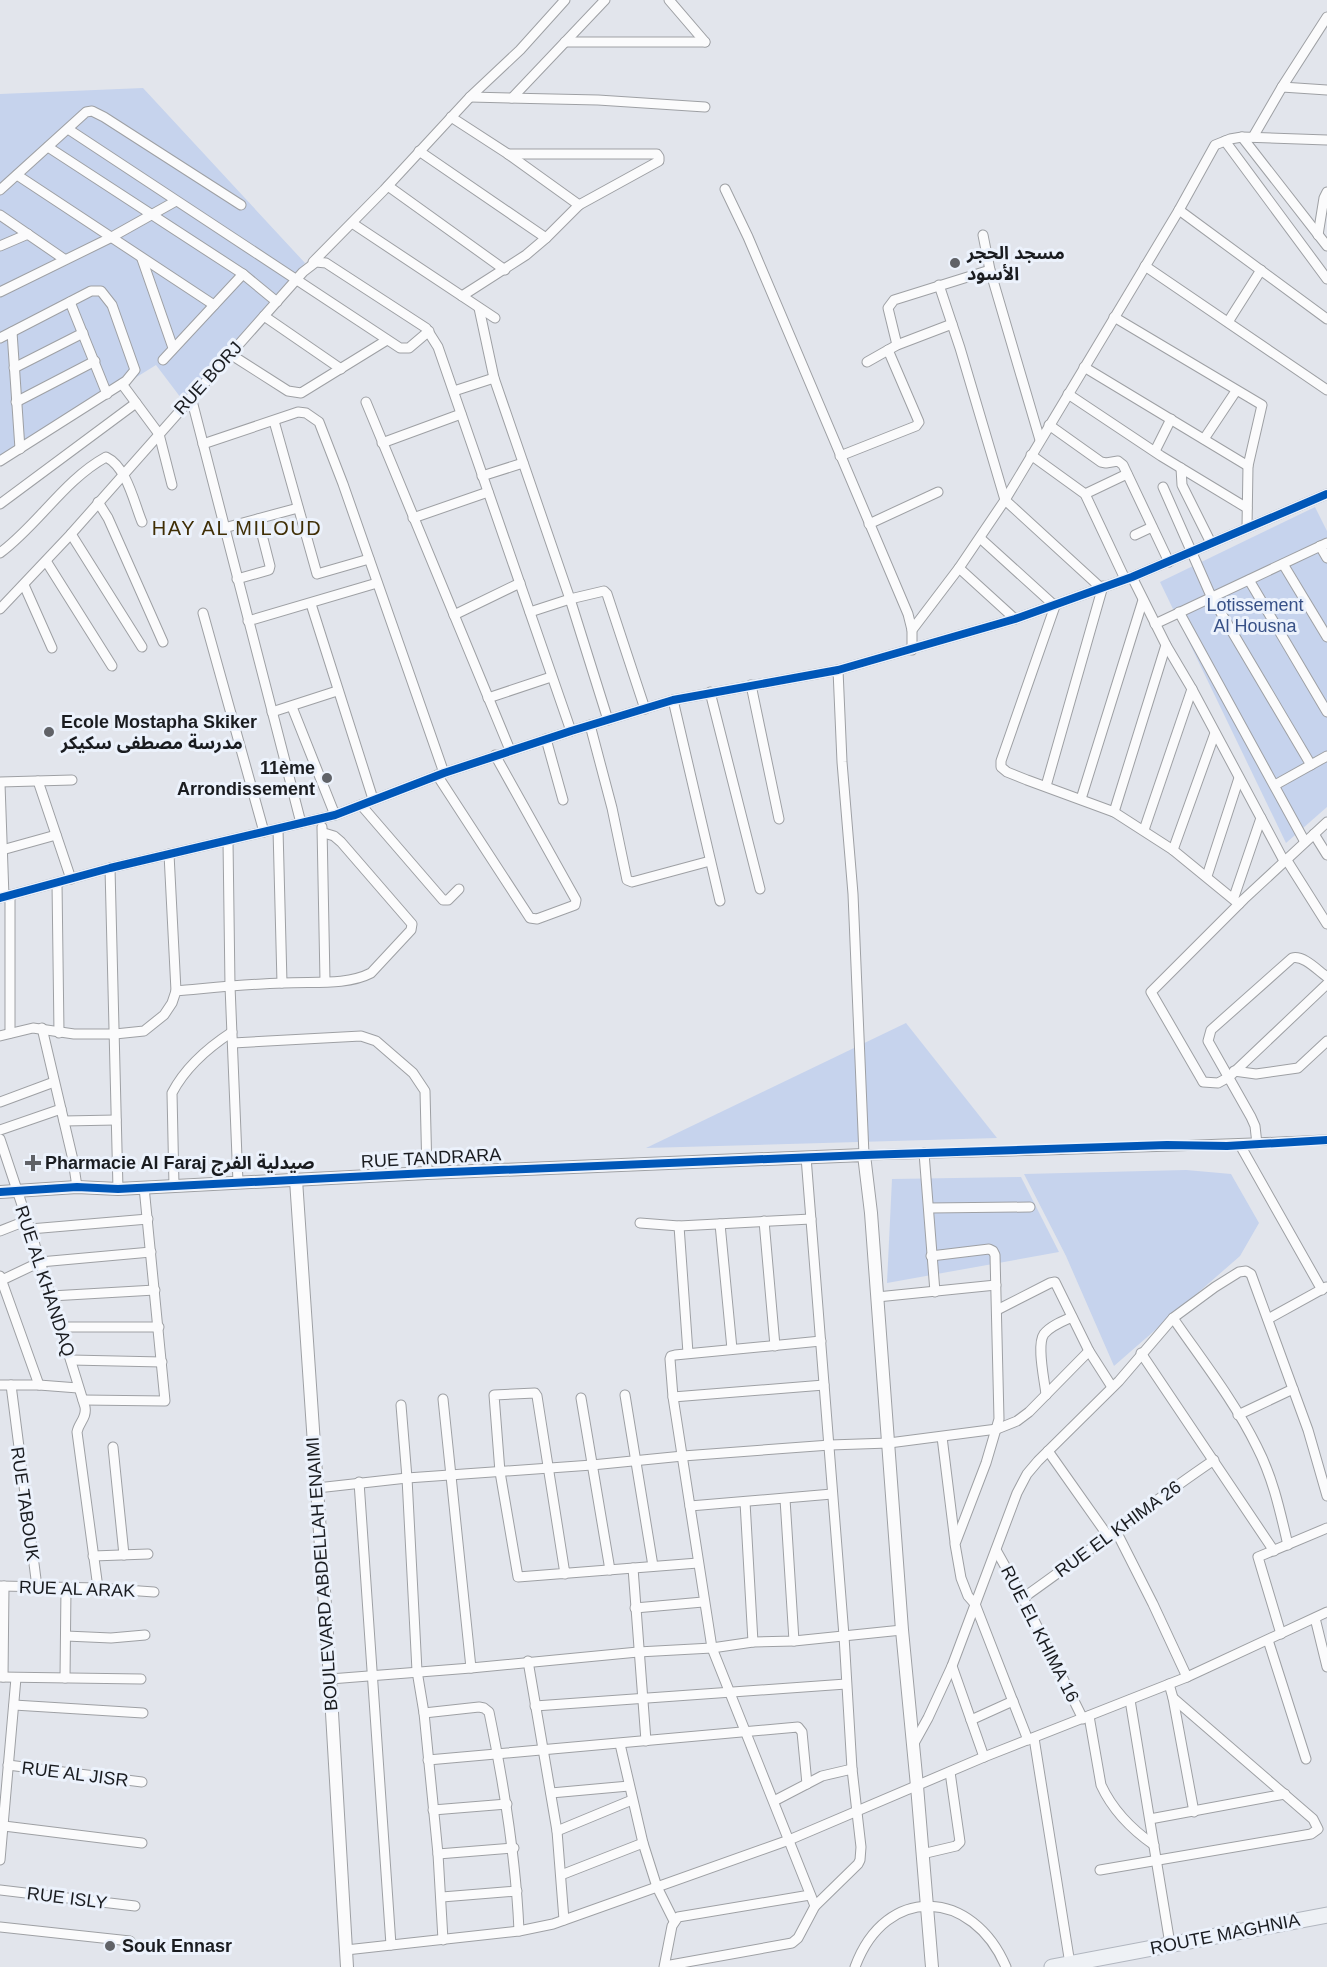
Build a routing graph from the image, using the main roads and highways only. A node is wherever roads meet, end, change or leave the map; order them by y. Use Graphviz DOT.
graph roads {
  1 [pos="1327,1915"];
  2 [pos="1052,1967"];
  1 -- 2 [label="main road, ROUTE MAGHNIA"];
}
